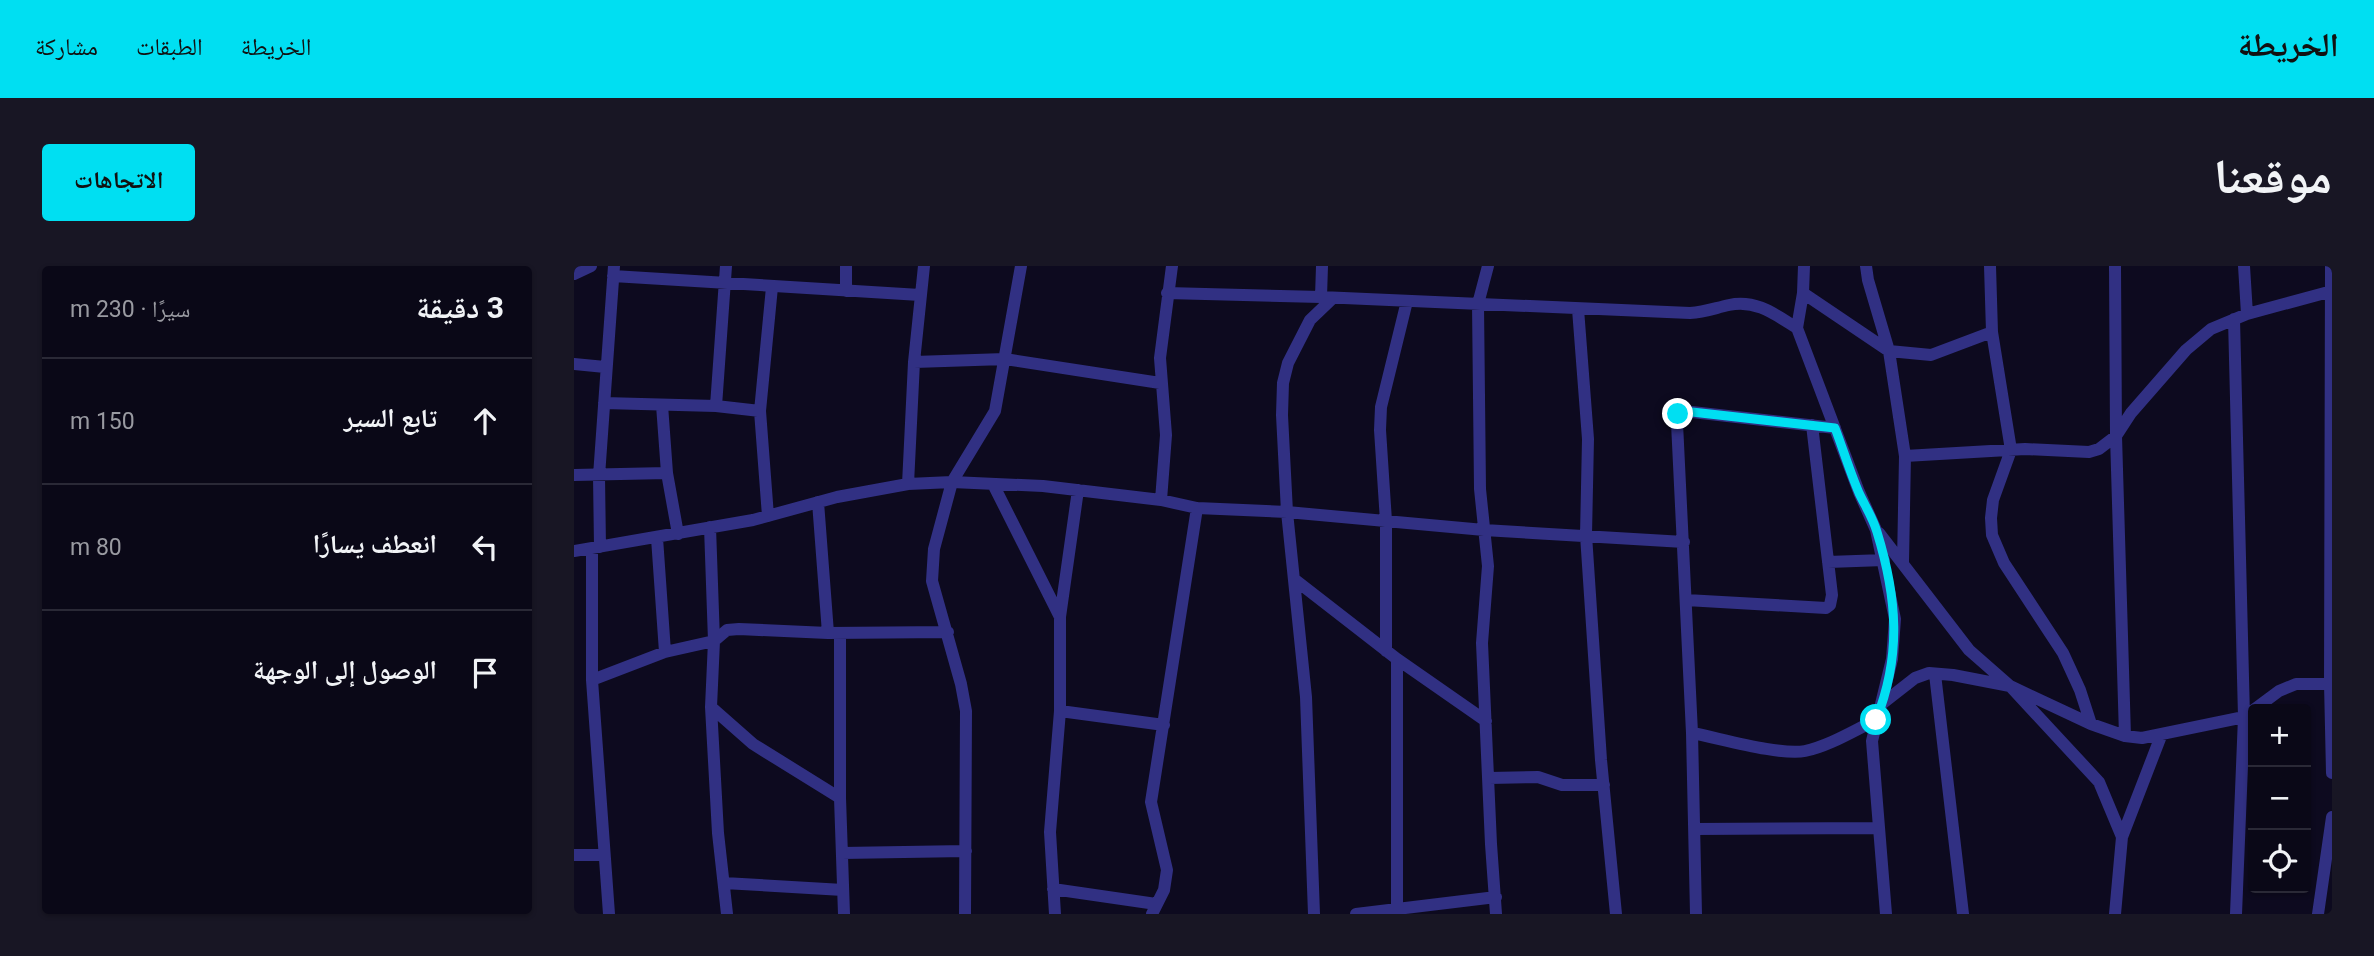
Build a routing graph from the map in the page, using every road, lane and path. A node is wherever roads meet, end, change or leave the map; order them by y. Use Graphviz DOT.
graph roads {
  1 [pos="591,266"];
  2 [pos="726,266"];
  3 [pos="846,266"];
  4 [pos="924,266"];
  5 [pos="1021,266"];
  6 [pos="1172,266"];
  7 [pos="1322,266"];
  8 [pos="1473,266"];
  9 [pos="1488,266"];
  10 [pos="1804,266"];
  11 [pos="1866,266"];
  12 [pos="1990,266"];
  13 [pos="2115,266"];
  14 [pos="2244,266"];
  15 [pos="2331,266"];
  16 [pos="614,271"];
  17 [pos="574,274"];
  18 [pos="1482,280"];
  19 [pos="724,285"];
  20 [pos="772,287"];
  21 [pos="846,291"];
  22 [pos="2332,291"];
  23 [pos="1167,293"];
  24 [pos="1803,293"];
  25 [pos="920,295"];
  26 [pos="1327,297"];
  27 [pos="1407,301"];
  28 [pos="1478,304"];
  29 [pos="1578,309"];
  30 [pos="2246,314"];
  31 [pos="2234,319"];
  32 [pos="1797,328"];
  33 [pos="1992,332"];
  34 [pos="1889,351"];
  35 [pos="1005,359"];
  36 [pos="914,362"];
  37 [pos="574,364"];
  38 [pos="605,367"];
  39 [pos="1160,383"];
  40 [pos="604,403"];
  41 [pos="662,405"];
  42 [pos="716,406"];
  43 [pos="760,411"];
  44 [pos="1812,425"];
  45 [pos="1835,428"];
  46 [pos="2116,436"];
  47 [pos="2331,437"];
  48 [pos="2011,450"];
  49 [pos="1905,456"];
  50 [pos="667,473"];
  51 [pos="574,475"];
  52 [pos="599,476"];
  53 [pos="952,482"];
  54 [pos="908,484"];
  55 [pos="993,484"];
  56 [pos="1079,490"];
  57 [pos="1161,500"];
  58 [pos="818,502"];
  59 [pos="1197,508"];
  60 [pos="1287,512"];
  61 [pos="768,516"];
  62 [pos="1387,521"];
  63 [pos="710,527"];
  64 [pos="1484,530"];
  65 [pos="1876,530"];
  66 [pos="678,534"];
  67 [pos="1586,535"];
  68 [pos="657,538"];
  69 [pos="1684,542"];
  70 [pos="596,548"];
  71 [pos="574,551"];
  72 [pos="1884,560"];
  73 [pos="1828,562"];
  74 [pos="1903,562"];
  75 [pos="1294,579"];
  76 [pos="1686,600"];
  77 [pos="1060,617"];
  78 [pos="948,632"];
  79 [pos="834,633"];
  80 [pos="714,641"];
  81 [pos="1386,651"];
  82 [pos="664,652"];
  83 [pos="1397,659"];
  84 [pos="1935,674"];
  85 [pos="592,680"];
  86 [pos="2331,683"];
  87 [pos="2010,686"];
  88 [pos="1883,703"];
  89 [pos="711,707"];
  90 [pos="1060,711"];
  91 [pos="2244,717"];
  92 [pos="1876,720"];
  93 [pos="1486,721"];
  94 [pos="2091,724"];
  95 [pos="1164,725"];
  96 [pos="1692,733"];
  97 [pos="2125,736"];
  98 [pos="2161,736"];
  99 [pos="2332,773"];
  100 [pos="1489,778"];
  101 [pos="1604,786"];
  102 [pos="840,798"];
  103 [pos="2332,817"];
  104 [pos="1879,828"];
  105 [pos="1695,829"];
  106 [pos="2122,838"];
  107 [pos="966,851"];
  108 [pos="842,853"];
  109 [pos="574,855"];
  110 [pos="604,855"];
  111 [pos="2328,870"];
  112 [pos="724,883"];
  113 [pos="843,890"];
  114 [pos="1053,890"];
  115 [pos="1496,897"];
  116 [pos="1154,909"];
  117 [pos="1397,912"];
  118 [pos="609,914"];
  119 [pos="727,914"];
  120 [pos="844,914"];
  121 [pos="965,914"];
  122 [pos="1055,914"];
  123 [pos="1314,914"];
  124 [pos="1356,914"];
  125 [pos="1496,914"];
  126 [pos="1616,914"];
  127 [pos="1696,914"];
  128 [pos="1886,914"];
  129 [pos="1963,914"];
  130 [pos="2115,914"];
  131 [pos="2236,914"];
  132 [pos="2318,914"];
  1 -- 17 [label="street"];
  2 -- 19 [label="street"];
  3 -- 21 [label="street"];
  4 -- 25 [label="street"];
  5 -- 35 [label="street"];
  6 -- 23 [label="street"];
  7 -- 26 [label="street"];
  8 -- 18 [label="street"];
  9 -- 18 [label="street"];
  10 -- 24 [label="street"];
  11 -- 34 [label="street"];
  12 -- 33 [label="street"];
  13 -- 46 [label="street"];
  14 -- 30 [label="street"];
  15 -- 22 [label="street"];
  16 -- 19 [label="street"];
  16 -- 38 [label="street"];
  18 -- 28 [label="street"];
  19 -- 20 [label="street"];
  19 -- 42 [label="street"];
  20 -- 21 [label="street"];
  20 -- 43 [label="street"];
  21 -- 25 [label="street"];
  22 -- 30 [label="street"];
  22 -- 47 [label="street"];
  23 -- 26 [label="street"];
  23 -- 39 [label="street"];
  24 -- 32 [label="street"];
  24 -- 34 [label="street"];
  25 -- 36 [label="street"];
  26 -- 27 [label="street"];
  26 -- 60 [label="street"];
  27 -- 28 [label="street"];
  27 -- 62 [label="street"];
  28 -- 29 [label="street"];
  28 -- 64 [label="street"];
  29 -- 32 [label="street"];
  29 -- 67 [label="street"];
  30 -- 31 [label="street"];
  31 -- 46 [label="street"];
  31 -- 91 [label="street"];
  32 -- 45 [label="street"];
  33 -- 34 [label="street"];
  33 -- 48 [label="street"];
  34 -- 49 [label="street"];
  35 -- 36 [label="street"];
  35 -- 39 [label="street"];
  35 -- 53 [label="street"];
  36 -- 54 [label="street"];
  37 -- 38 [label="street"];
  38 -- 40 [label="street"];
  39 -- 57 [label="street"];
  40 -- 41 [label="street"];
  40 -- 52 [label="street"];
  41 -- 42 [label="street"];
  41 -- 50 [label="street"];
  42 -- 43 [label="street"];
  43 -- 61 [label="street"];
  44 -- 45 [label="street"];
  44 -- 69 [label="street"];
  44 -- 73 [label="street"];
  45 -- 65 [label="street"];
  46 -- 48 [label="street"];
  46 -- 97 [label="street"];
  47 -- 86 [label="street"];
  48 -- 49 [label="street"];
  48 -- 94 [label="street"];
  49 -- 74 [label="street"];
  50 -- 52 [label="street"];
  50 -- 66 [label="street"];
  51 -- 52 [label="street"];
  52 -- 70 [label="street"];
  53 -- 54 [label="street"];
  53 -- 55 [label="street"];
  53 -- 78 [label="street"];
  54 -- 58 [label="street"];
  55 -- 56 [label="street"];
  55 -- 77 [label="street"];
  56 -- 57 [label="street"];
  56 -- 77 [label="street"];
  57 -- 59 [label="street"];
  58 -- 61 [label="street"];
  58 -- 79 [label="street"];
  59 -- 60 [label="street"];
  59 -- 95 [label="street"];
  60 -- 62 [label="street"];
  60 -- 75 [label="street"];
  61 -- 63 [label="street"];
  62 -- 64 [label="street"];
  62 -- 81 [label="street"];
  63 -- 66 [label="street"];
  63 -- 80 [label="street"];
  64 -- 67 [label="street"];
  64 -- 93 [label="street"];
  65 -- 72 [label="street"];
  65 -- 74 [label="street"];
  66 -- 68 [label="street"];
  67 -- 69 [label="street"];
  67 -- 101 [label="street"];
  68 -- 70 [label="street"];
  68 -- 82 [label="street"];
  69 -- 76 [label="street"];
  70 -- 71 [label="street"];
  70 -- 85 [label="street"];
  72 -- 73 [label="street"];
  72 -- 88 [label="street"];
  73 -- 76 [label="street"];
  74 -- 87 [label="street"];
  75 -- 81 [label="street"];
  75 -- 123 [label="street"];
  76 -- 96 [label="street"];
  77 -- 90 [label="street"];
  78 -- 79 [label="street"];
  78 -- 107 [label="street"];
  79 -- 80 [label="street"];
  79 -- 102 [label="street"];
  80 -- 82 [label="street"];
  80 -- 89 [label="street"];
  81 -- 83 [label="street"];
  82 -- 85 [label="street"];
  83 -- 93 [label="street"];
  83 -- 117 [label="street"];
  84 -- 87 [label="street"];
  84 -- 88 [label="street"];
  84 -- 129 [label="street"];
  85 -- 110 [label="street"];
  86 -- 91 [label="street"];
  86 -- 99 [label="street"];
  87 -- 94 [label="street"];
  87 -- 106 [label="street"];
  88 -- 92 [label="street"];
  89 -- 102 [label="street"];
  89 -- 112 [label="street"];
  90 -- 95 [label="street"];
  90 -- 114 [label="street"];
  91 -- 98 [label="street"];
  91 -- 131 [label="street"];
  92 -- 96 [label="street"];
  92 -- 104 [label="street"];
  93 -- 100 [label="street"];
  94 -- 97 [label="street"];
  95 -- 116 [label="street"];
  96 -- 105 [label="street"];
  97 -- 98 [label="street"];
  98 -- 106 [label="street"];
  100 -- 101 [label="street"];
  100 -- 115 [label="street"];
  101 -- 126 [label="street"];
  102 -- 108 [label="street"];
  103 -- 111 [label="street"];
  104 -- 105 [label="street"];
  104 -- 128 [label="street"];
  105 -- 127 [label="street"];
  106 -- 130 [label="street"];
  107 -- 108 [label="street"];
  107 -- 121 [label="street"];
  108 -- 113 [label="street"];
  109 -- 110 [label="street"];
  110 -- 118 [label="street"];
  111 -- 132 [label="street"];
  112 -- 113 [label="street"];
  112 -- 119 [label="street"];
  113 -- 120 [label="street"];
  114 -- 116 [label="street"];
  114 -- 122 [label="street"];
  115 -- 117 [label="street"];
  115 -- 125 [label="street"];
  117 -- 124 [label="street"];
}
